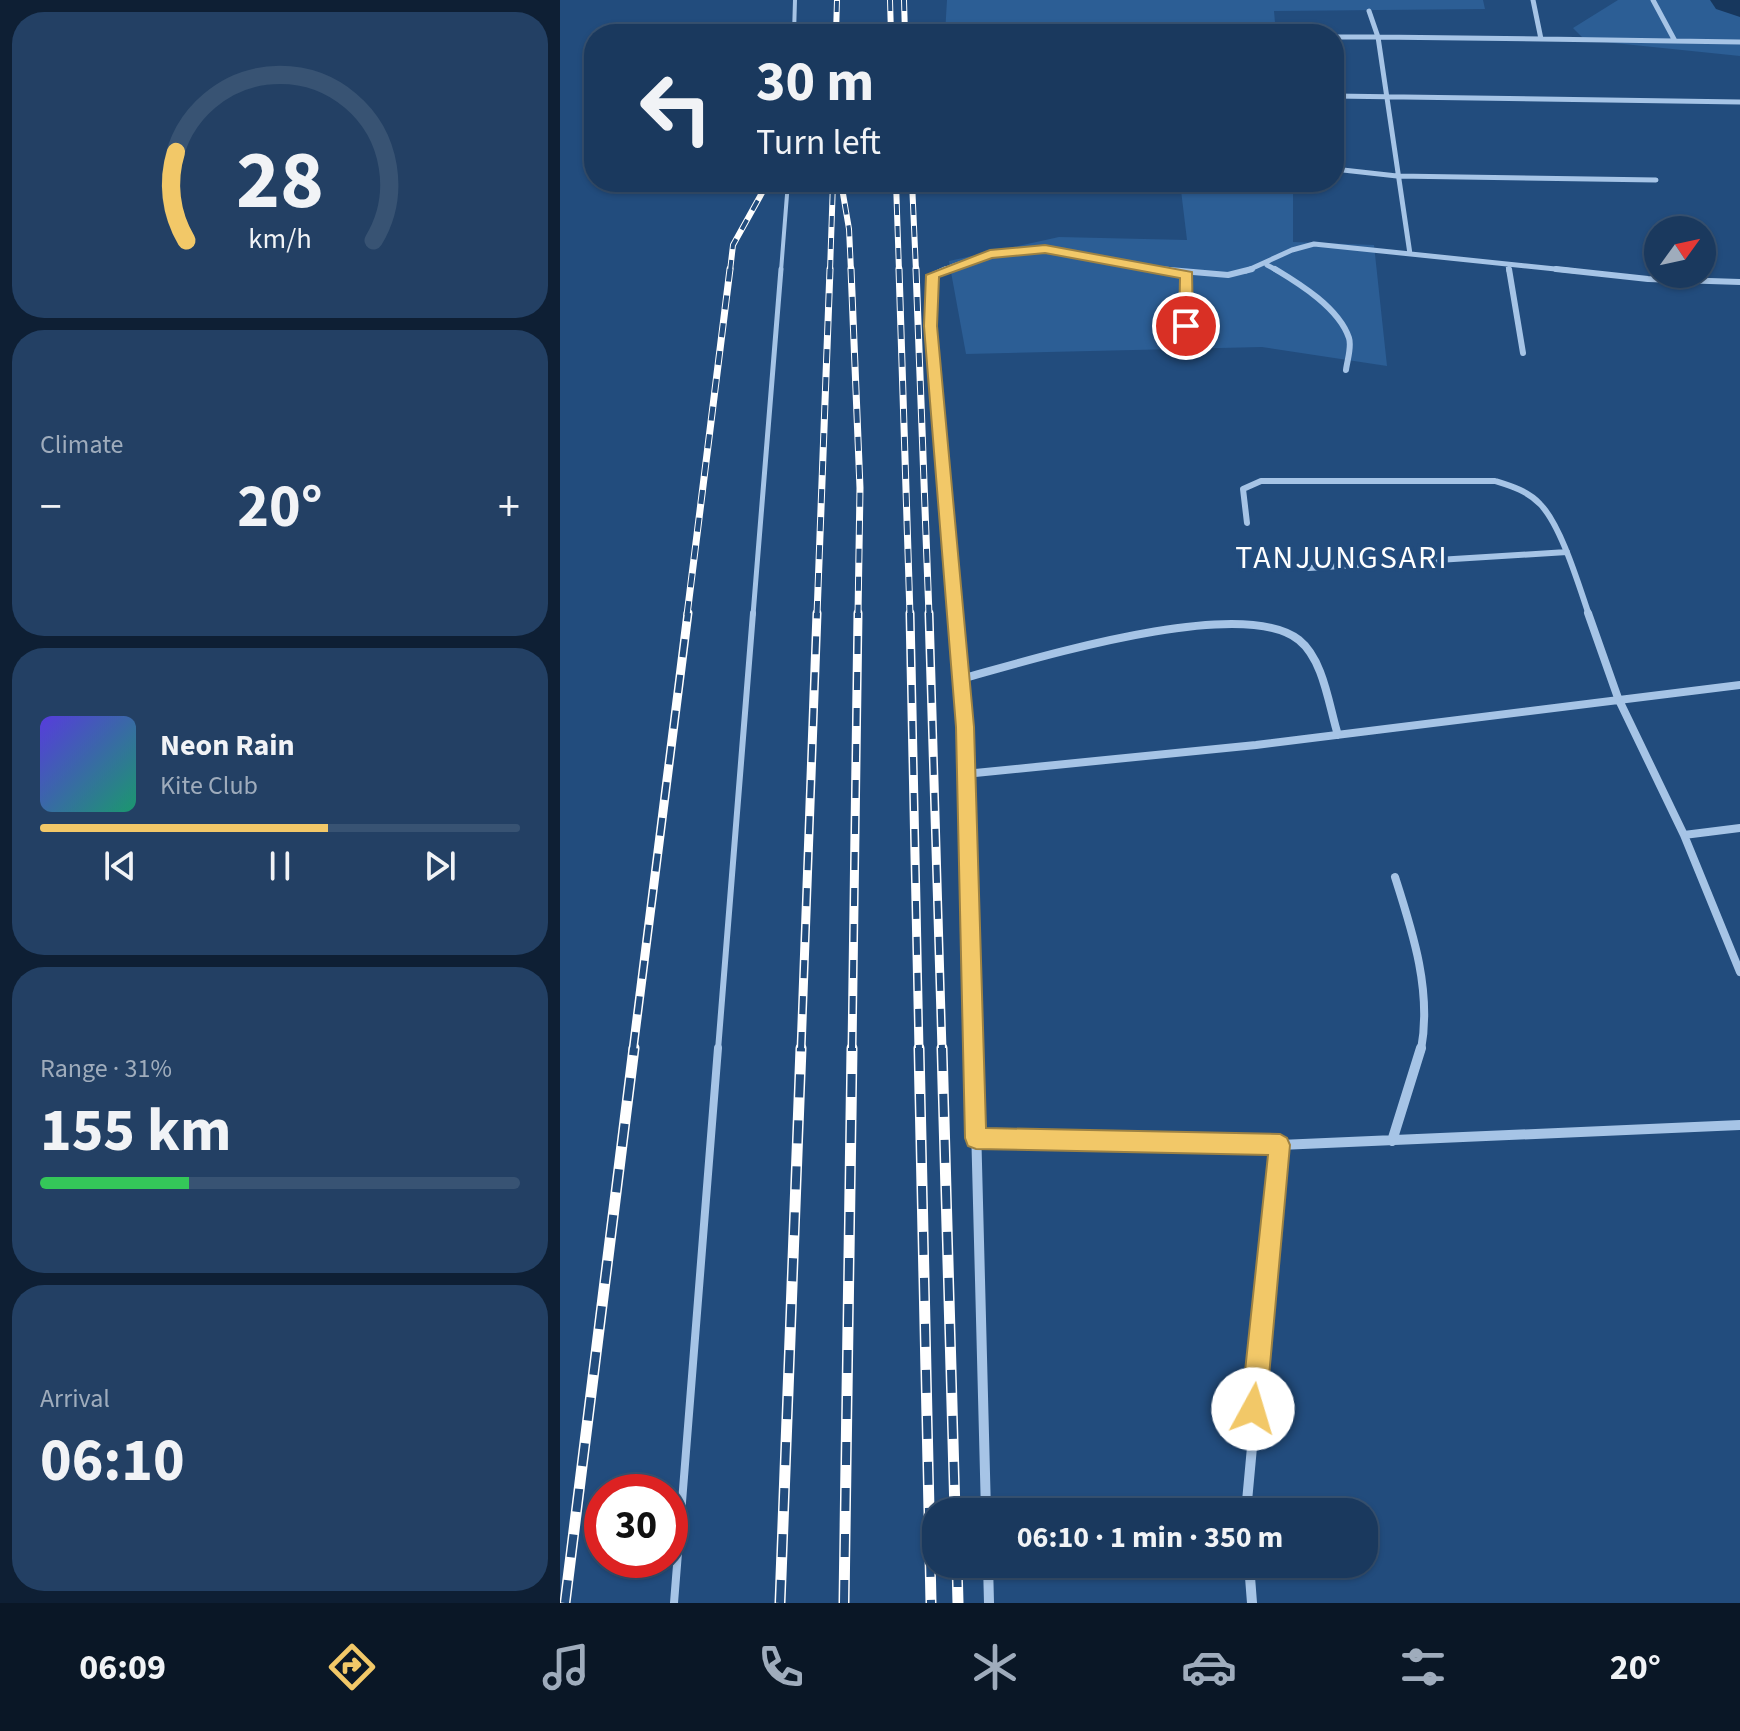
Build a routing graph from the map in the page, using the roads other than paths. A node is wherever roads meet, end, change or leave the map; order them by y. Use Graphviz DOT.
graph roads {
  1 [pos="795,0"];
  2 [pos="1533,0"];
  3 [pos="1653,0"];
  4 [pos="1369,11"];
  5 [pos="794,24"];
  6 [pos="1344,37"];
  7 [pos="1378,37"];
  8 [pos="1541,39"];
  9 [pos="1675,41"];
  10 [pos="1740,42"];
  11 [pos="1344,96"];
  12 [pos="1384,97"];
  13 [pos="1740,102"];
  14 [pos="1344,170"];
  15 [pos="1397,176"];
  16 [pos="1656,180"];
  17 [pos="787,192"];
  18 [pos="1410,254"];
  19 [pos="1267,265"];
  20 [pos="1508,265"];
  21 [pos="1187,275"];
  22 [pos="1740,282"];
  23 [pos="1172,345"];
  24 [pos="1523,353"];
  25 [pos="1346,370"];
  26 [pos="1247,523"];
  27 [pos="1567,552"];
  28 [pos="1309,568"];
  29 [pos="961,679"];
  30 [pos="1740,685"];
  31 [pos="1618,698"];
  32 [pos="1338,735"];
  33 [pos="965,774"];
  34 [pos="1740,828"];
  35 [pos="1684,835"];
  36 [pos="1395,877"];
  37 [pos="1740,972"];
  38 [pos="1740,1125"];
  39 [pos="976,1138"];
  40 [pos="1392,1141"];
  41 [pos="1280,1145"];
  42 [pos="986,1498"];
  43 [pos="1247,1498"];
  44 [pos="988,1578"];
  45 [pos="1250,1578"];
  46 [pos="674,1603"];
  47 [pos="989,1603"];
  48 [pos="1252,1603"];
  1 -- 5 [label="lane"];
  2 -- 8 [label="street"];
  3 -- 9 [label="street"];
  4 -- 7 [label="street"];
  6 -- 7 [label="street"];
  7 -- 8 [label="street"];
  7 -- 12 [label="street"];
  8 -- 9 [label="street"];
  9 -- 10 [label="street"];
  11 -- 12 [label="street"];
  12 -- 13 [label="street"];
  12 -- 15 [label="street"];
  14 -- 15 [label="street"];
  15 -- 16 [label="street"];
  15 -- 18 [label="street"];
  17 -- 46 [label="lane"];
  18 -- 19 [label="street"];
  18 -- 20 [label="street"];
  19 -- 21 [label="street"];
  19 -- 25 [label="street"];
  20 -- 22 [label="street"];
  20 -- 24 [label="street"];
  21 -- 23 [label="lane"];
  21 -- 29 [label="street"];
  26 -- 27 [label="street"];
  27 -- 28 [label="street"];
  27 -- 31 [label="street"];
  29 -- 32 [label="street"];
  29 -- 33 [label="street"];
  30 -- 31 [label="street"];
  31 -- 32 [label="street"];
  31 -- 35 [label="street"];
  32 -- 33 [label="street"];
  33 -- 39 [label="street"];
  34 -- 35 [label="street"];
  35 -- 37 [label="street"];
  36 -- 40 [label="street"];
  38 -- 40 [label="street"];
  39 -- 41 [label="street"];
  39 -- 42 [label="street"];
  40 -- 41 [label="street"];
  41 -- 43 [label="street"];
  44 -- 47 [label="street"];
  45 -- 48 [label="street"];
}
